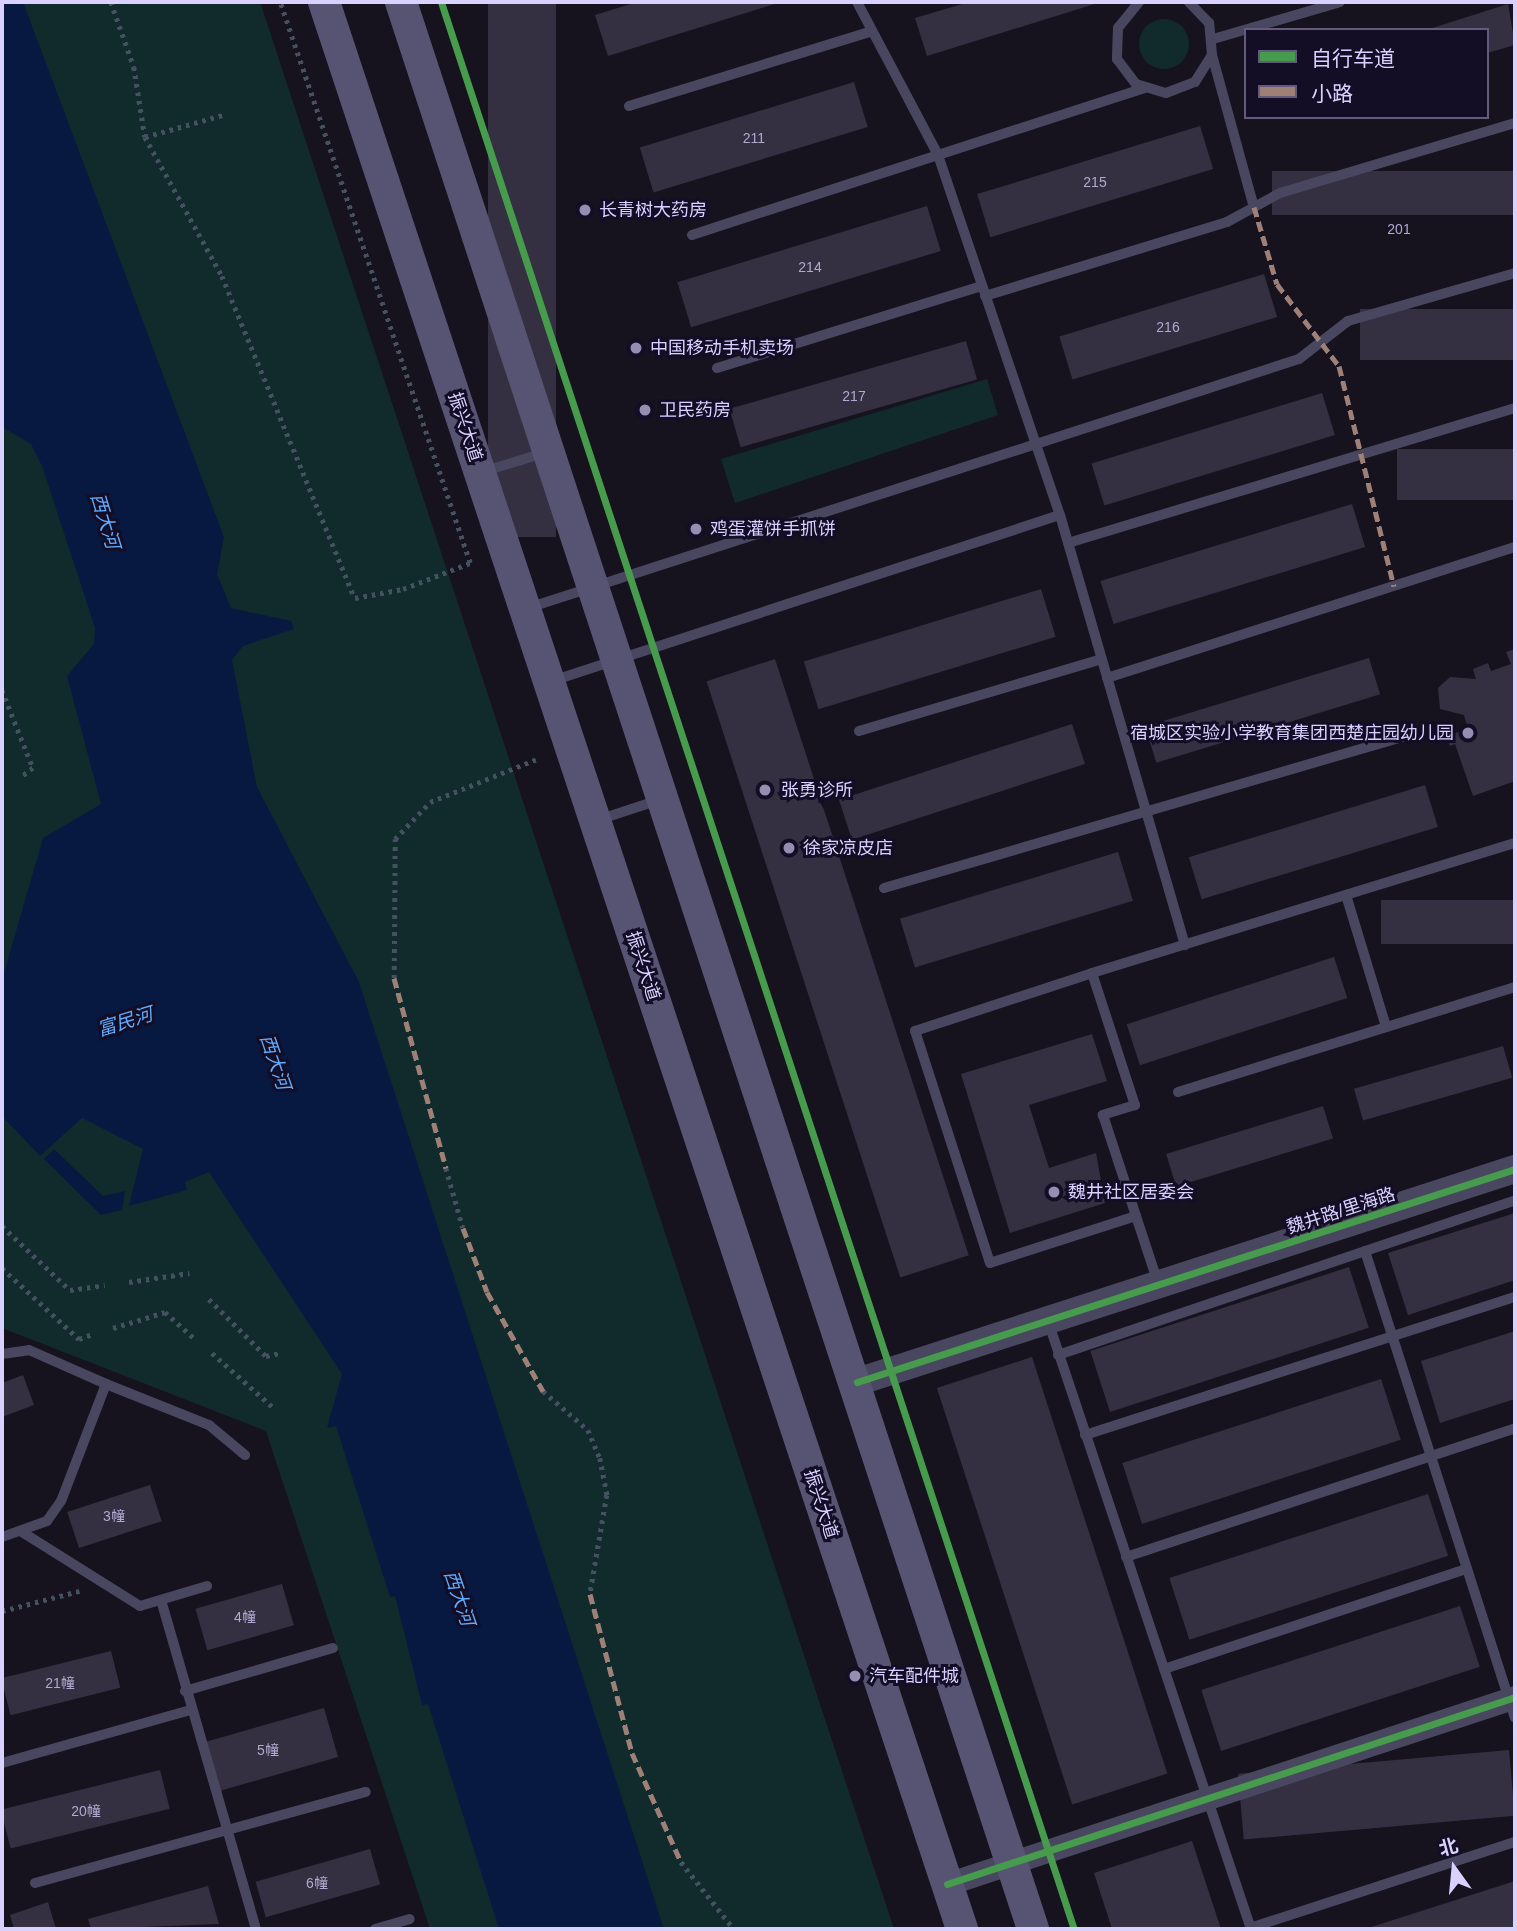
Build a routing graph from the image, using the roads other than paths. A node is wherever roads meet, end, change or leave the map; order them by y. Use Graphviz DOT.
graph roads {
  1 [pos="324,2"];
  2 [pos="401,2"];
  3 [pos="857,2"];
  4 [pos="1139,2"];
  5 [pos="1189,2"];
  6 [pos="1340,2"];
  7 [pos="1248,28"];
  8 [pos="1244,29"];
  9 [pos="870,33"];
  10 [pos="1213,38"];
  11 [pos="1212,55"];
  12 [pos="1145,88"];
  13 [pos="629,106"];
  14 [pos="1515,124"];
  15 [pos="939,160"];
  16 [pos="1254,207"];
  17 [pos="692,235"];
  18 [pos="1515,273"];
  19 [pos="984,291"];
  20 [pos="717,368"];
  21 [pos="1515,408"];
  22 [pos="1035,441"];
  23 [pos="550,451"];
  24 [pos="480,472"];
  25 [pos="1060,515"];
  26 [pos="1068,543"];
  27 [pos="1515,547"];
  28 [pos="596,586"];
  29 [pos="525,609"];
  30 [pos="1102,659"];
  31 [pos="619,660"];
  32 [pos="1107,678"];
  33 [pos="549,682"];
  34 [pos="859,731"];
  35 [pos="1402,737"];
  36 [pos="665,798"];
  37 [pos="1146,812"];
  38 [pos="595,820"];
  39 [pos="1515,843"];
  40 [pos="884,888"];
  41 [pos="1346,895"];
  42 [pos="1185,945"];
  43 [pos="1092,973"];
  44 [pos="1515,986"];
  45 [pos="1386,1027"];
  46 [pos="1178,1092"];
  47 [pos="1515,1169"];
  48 [pos="1515,1200"];
  49 [pos="1136,1216"];
  50 [pos="1365,1251"];
  51 [pos="1159,1288"];
  52 [pos="1515,1297"];
  53 [pos="1049,1324"];
  54 [pos="1393,1337"];
  55 [pos="2,1354"];
  56 [pos="1058,1354"];
  57 [pos="857,1382"];
  58 [pos="106,1384"];
  59 [pos="1515,1428"];
  60 [pos="1085,1435"];
  61 [pos="245,1455"];
  62 [pos="1431,1456"];
  63 [pos="22,1532"];
  64 [pos="2,1537"];
  65 [pos="1126,1557"];
  66 [pos="1467,1569"];
  67 [pos="207,1587"];
  68 [pos="161,1600"];
  69 [pos="333,1648"];
  70 [pos="1164,1669"];
  71 [pos="185,1691"];
  72 [pos="1513,1704"];
  73 [pos="190,1710"];
  74 [pos="2,1763"];
  75 [pos="366,1792"];
  76 [pos="1207,1798"];
  77 [pos="228,1830"];
  78 [pos="1515,1842"];
  79 [pos="1012,1863"];
  80 [pos="35,1883"];
  81 [pos="947,1884"];
  82 [pos="410,1919"];
  83 [pos="256,1929"];
  84 [pos="375,1929"];
  85 [pos="962,1929"];
  86 [pos="1034,1929"];
  87 [pos="1251,1929"];
  1 -- 24 [label="main road, 振兴大道"];
  2 -- 23 [label="main road"];
  3 -- 9 [label="lane"];
  4 -- 12 [label="lane"];
  5 -- 10 [label="lane"];
  6 -- 7 [label="lane"];
  8 -- 10 [label="lane"];
  9 -- 13 [label="lane"];
  9 -- 15 [label="lane"];
  10 -- 11 [label="lane"];
  11 -- 12 [label="lane"];
  11 -- 16 [label="lane"];
  12 -- 15 [label="lane"];
  14 -- 16 [label="lane"];
  15 -- 17 [label="lane"];
  15 -- 19 [label="lane"];
  16 -- 19 [label="lane"];
  18 -- 22 [label="lane"];
  19 -- 20 [label="lane"];
  19 -- 22 [label="lane"];
  21 -- 26 [label="lane"];
  22 -- 25 [label="lane"];
  22 -- 28 [label="lane"];
  23 -- 24 [label="lane"];
  23 -- 28 [label="main road"];
  24 -- 29 [label="main road, 振兴大道"];
  25 -- 26 [label="lane"];
  25 -- 31 [label="lane"];
  26 -- 30 [label="lane"];
  27 -- 32 [label="lane"];
  28 -- 29 [label="lane"];
  28 -- 31 [label="main road"];
  29 -- 33 [label="main road, 振兴大道"];
  30 -- 32 [label="lane"];
  30 -- 34 [label="lane"];
  31 -- 33 [label="lane"];
  31 -- 36 [label="main road"];
  32 -- 37 [label="lane"];
  33 -- 38 [label="main road, 振兴大道"];
  35 -- 37 [label="lane"];
  36 -- 38 [label="lane"];
  36 -- 57 [label="main road"];
  37 -- 40 [label="lane"];
  37 -- 42 [label="lane"];
  38 -- 81 [label="main road, 振兴大道"];
  39 -- 41 [label="lane"];
  41 -- 42 [label="lane"];
  41 -- 45 [label="lane"];
  42 -- 43 [label="lane"];
  43 -- 49 [label="lane"];
  43 -- 49 [label="lane"];
  44 -- 45 [label="lane"];
  45 -- 46 [label="lane"];
  47 -- 51 [label="street, 魏井路/里海路"];
  48 -- 50 [label="lane"];
  49 -- 51 [label="lane"];
  50 -- 54 [label="lane"];
  50 -- 56 [label="lane"];
  51 -- 53 [label="street, 魏井路/里海路"];
  52 -- 54 [label="lane"];
  53 -- 56 [label="lane"];
  53 -- 57 [label="street, 魏井路/里海路"];
  54 -- 60 [label="lane"];
  54 -- 62 [label="lane"];
  55 -- 58 [label="lane"];
  56 -- 60 [label="lane"];
  57 -- 79 [label="main road"];
  58 -- 61 [label="lane"];
  58 -- 63 [label="lane"];
  59 -- 62 [label="lane"];
  60 -- 65 [label="lane"];
  62 -- 65 [label="lane"];
  62 -- 66 [label="lane"];
  63 -- 64 [label="lane"];
  63 -- 68 [label="lane"];
  65 -- 70 [label="lane"];
  66 -- 70 [label="lane"];
  66 -- 72 [label="lane"];
  67 -- 68 [label="lane"];
  68 -- 71 [label="lane"];
  69 -- 71 [label="lane"];
  70 -- 76 [label="lane"];
  71 -- 73 [label="lane"];
  72 -- 76 [label="street"];
  73 -- 74 [label="lane"];
  73 -- 77 [label="lane"];
  75 -- 77 [label="lane"];
  76 -- 79 [label="street"];
  76 -- 87 [label="lane"];
  77 -- 80 [label="lane"];
  77 -- 83 [label="lane"];
  78 -- 87 [label="lane"];
  79 -- 81 [label="street"];
  79 -- 86 [label="main road"];
  81 -- 85 [label="main road, 振兴大道"];
  82 -- 84 [label="lane"];
}
